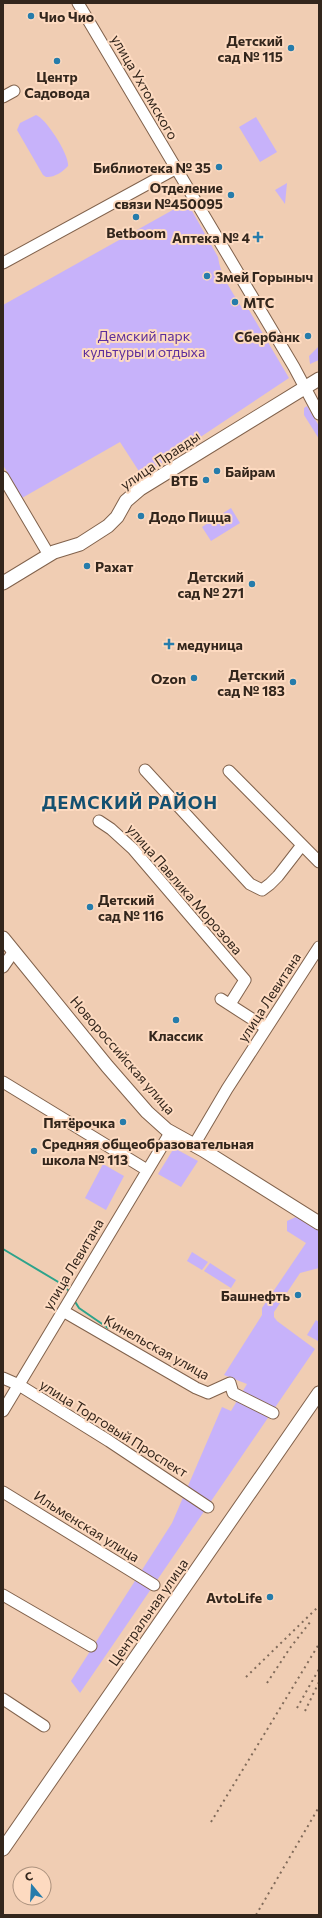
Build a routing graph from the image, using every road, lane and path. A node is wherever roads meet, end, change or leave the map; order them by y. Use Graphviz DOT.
graph roads {
  1 [pos="78,3"];
  2 [pos="14,91"];
  3 [pos="3,97"];
  4 [pos="175,169"];
  5 [pos="3,263"];
  6 [pos="319,379"];
  7 [pos="304,388"];
  8 [pos="319,414"];
  9 [pos="3,477"];
  10 [pos="49,555"];
  11 [pos="3,583"];
  12 [pos="145,770"];
  13 [pos="230,771"];
  14 [pos="99,821"];
  15 [pos="302,845"];
  16 [pos="319,862"];
  17 [pos="3,938"];
  18 [pos="319,947"];
  19 [pos="14,951"];
  20 [pos="3,967"];
  21 [pos="266,1028"];
  22 [pos="3,1082"];
  23 [pos="170,1133"];
  24 [pos="194,1145"];
  25 [pos="147,1170"];
  26 [pos="319,1223"];
  27 [pos="64,1311"];
  28 [pos="3,1378"];
  29 [pos="19,1385"];
  30 [pos="319,1393"];
  31 [pos="3,1411"];
  32 [pos="274,1413"];
  33 [pos="3,1492"];
  34 [pos="208,1507"];
  35 [pos="154,1585"];
  36 [pos="3,1595"];
  37 [pos="91,1646"];
  38 [pos="3,1699"];
  39 [pos="44,1726"];
  40 [pos="3,1849"];
  1 -- 4 [label="street, улица Ухтомского"];
  2 -- 3 [label="street"];
  4 -- 5 [label="street"];
  4 -- 7 [label="street, улица Ухтомского"];
  6 -- 7 [label="main road, улица Правды"];
  7 -- 8 [label="street, улица Ухтомского"];
  7 -- 10 [label="main road, улица Правды"];
  9 -- 10 [label="street"];
  10 -- 11 [label="main road, улица Правды"];
  12 -- 15 [label="street"];
  13 -- 15 [label="street"];
  14 -- 21 [label="street, улица Павлика Морозова"];
  15 -- 16 [label="street"];
  17 -- 19 [label="main road, Новороссийская улица"];
  18 -- 21 [label="street, улица Левитана"];
  19 -- 20 [label="street"];
  19 -- 23 [label="main road, Новороссийская улица"];
  21 -- 24 [label="street, улица Левитана"];
  22 -- 25 [label="street"];
  23 -- 24 [label="main road, Новороссийская улица"];
  23 -- 25 [label="street, улица Левитана"];
  24 -- 26 [label="main road, Новороссийская улица"];
  25 -- 27 [label="street, улица Левитана"];
  27 -- 29 [label="street, улица Левитана"];
  27 -- 32 [label="street, Кинельская улица"];
  28 -- 29 [label="street, улица Торговый Проспект"];
  29 -- 31 [label="street, улица Левитана"];
  29 -- 34 [label="street, улица Торговый Проспект"];
  30 -- 40 [label="main road, Центральная улица"];
  33 -- 35 [label="street, Ильменская улица"];
  36 -- 37 [label="street"];
  38 -- 39 [label="street"];
}
